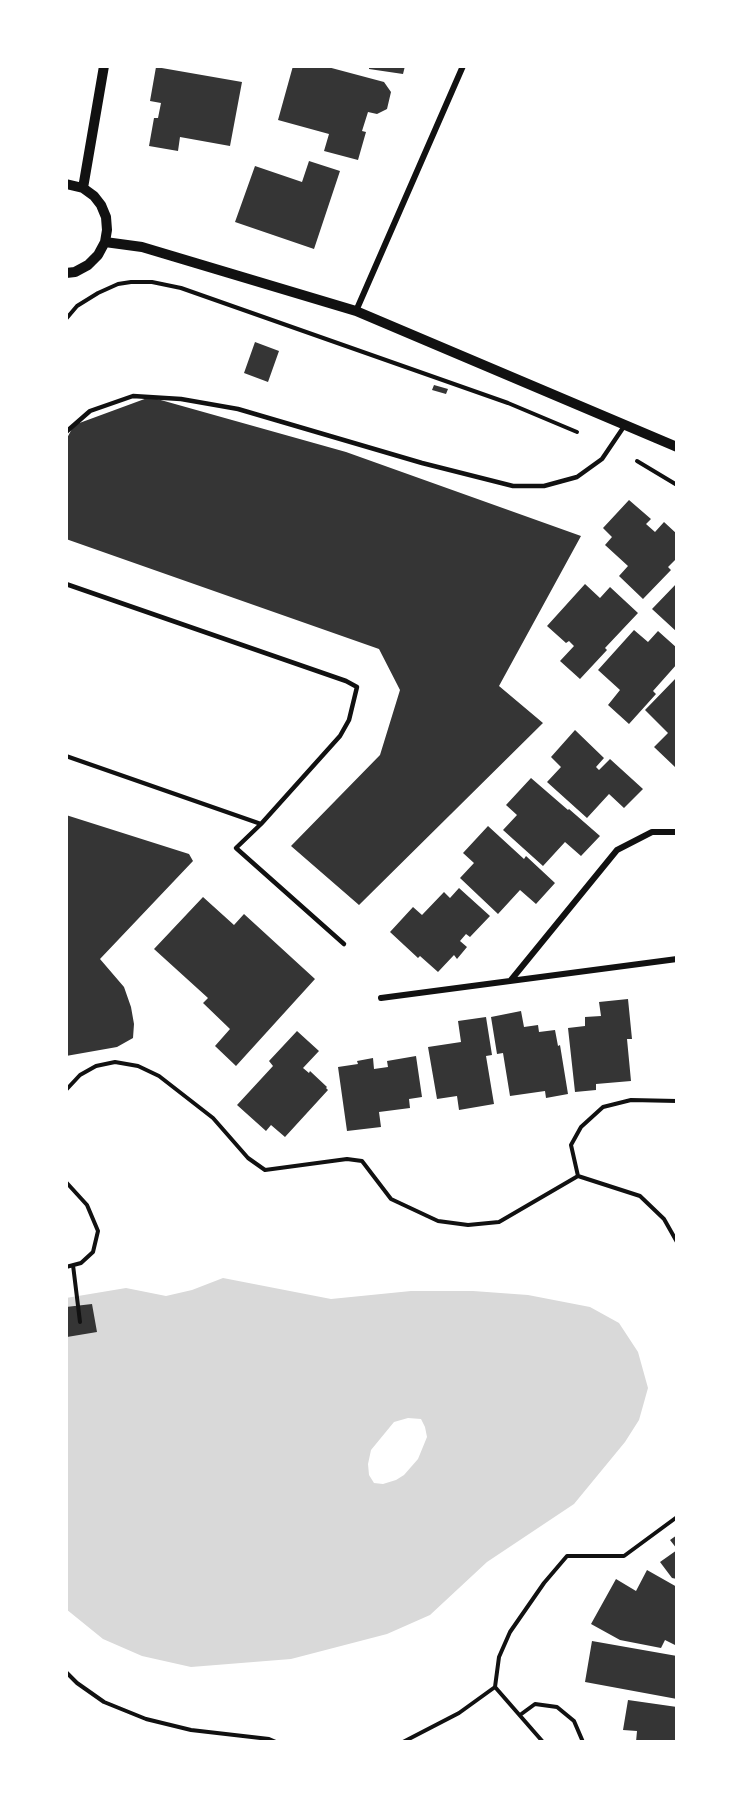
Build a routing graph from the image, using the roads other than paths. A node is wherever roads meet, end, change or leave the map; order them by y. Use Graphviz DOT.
graph roads {
  1 [pos="104,66"];
  2 [pos="463,66"];
  3 [pos="66,184"];
  4 [pos="83,188"];
  5 [pos="105,242"];
  6 [pos="66,273"];
  7 [pos="356,311"];
  8 [pos="625,425"];
  9 [pos="66,432"];
  10 [pos="677,447"];
  11 [pos="66,584"];
  12 [pos="66,756"];
  13 [pos="261,824"];
  14 [pos="677,832"];
  15 [pos="344,944"];
  16 [pos="677,959"];
  17 [pos="511,981"];
  18 [pos="381,998"];
  1 -- 4 [label="street"];
  2 -- 7 [label="street"];
  3 -- 4 [label="street"];
  4 -- 5 [label="street"];
  5 -- 6 [label="street"];
  5 -- 7 [label="street"];
  7 -- 8 [label="street"];
  8 -- 9 [label="lane"];
  8 -- 10 [label="street"];
  11 -- 13 [label="lane"];
  12 -- 13 [label="lane"];
  13 -- 15 [label="lane"];
  14 -- 17 [label="street"];
  16 -- 17 [label="street"];
  17 -- 18 [label="street"];
}
